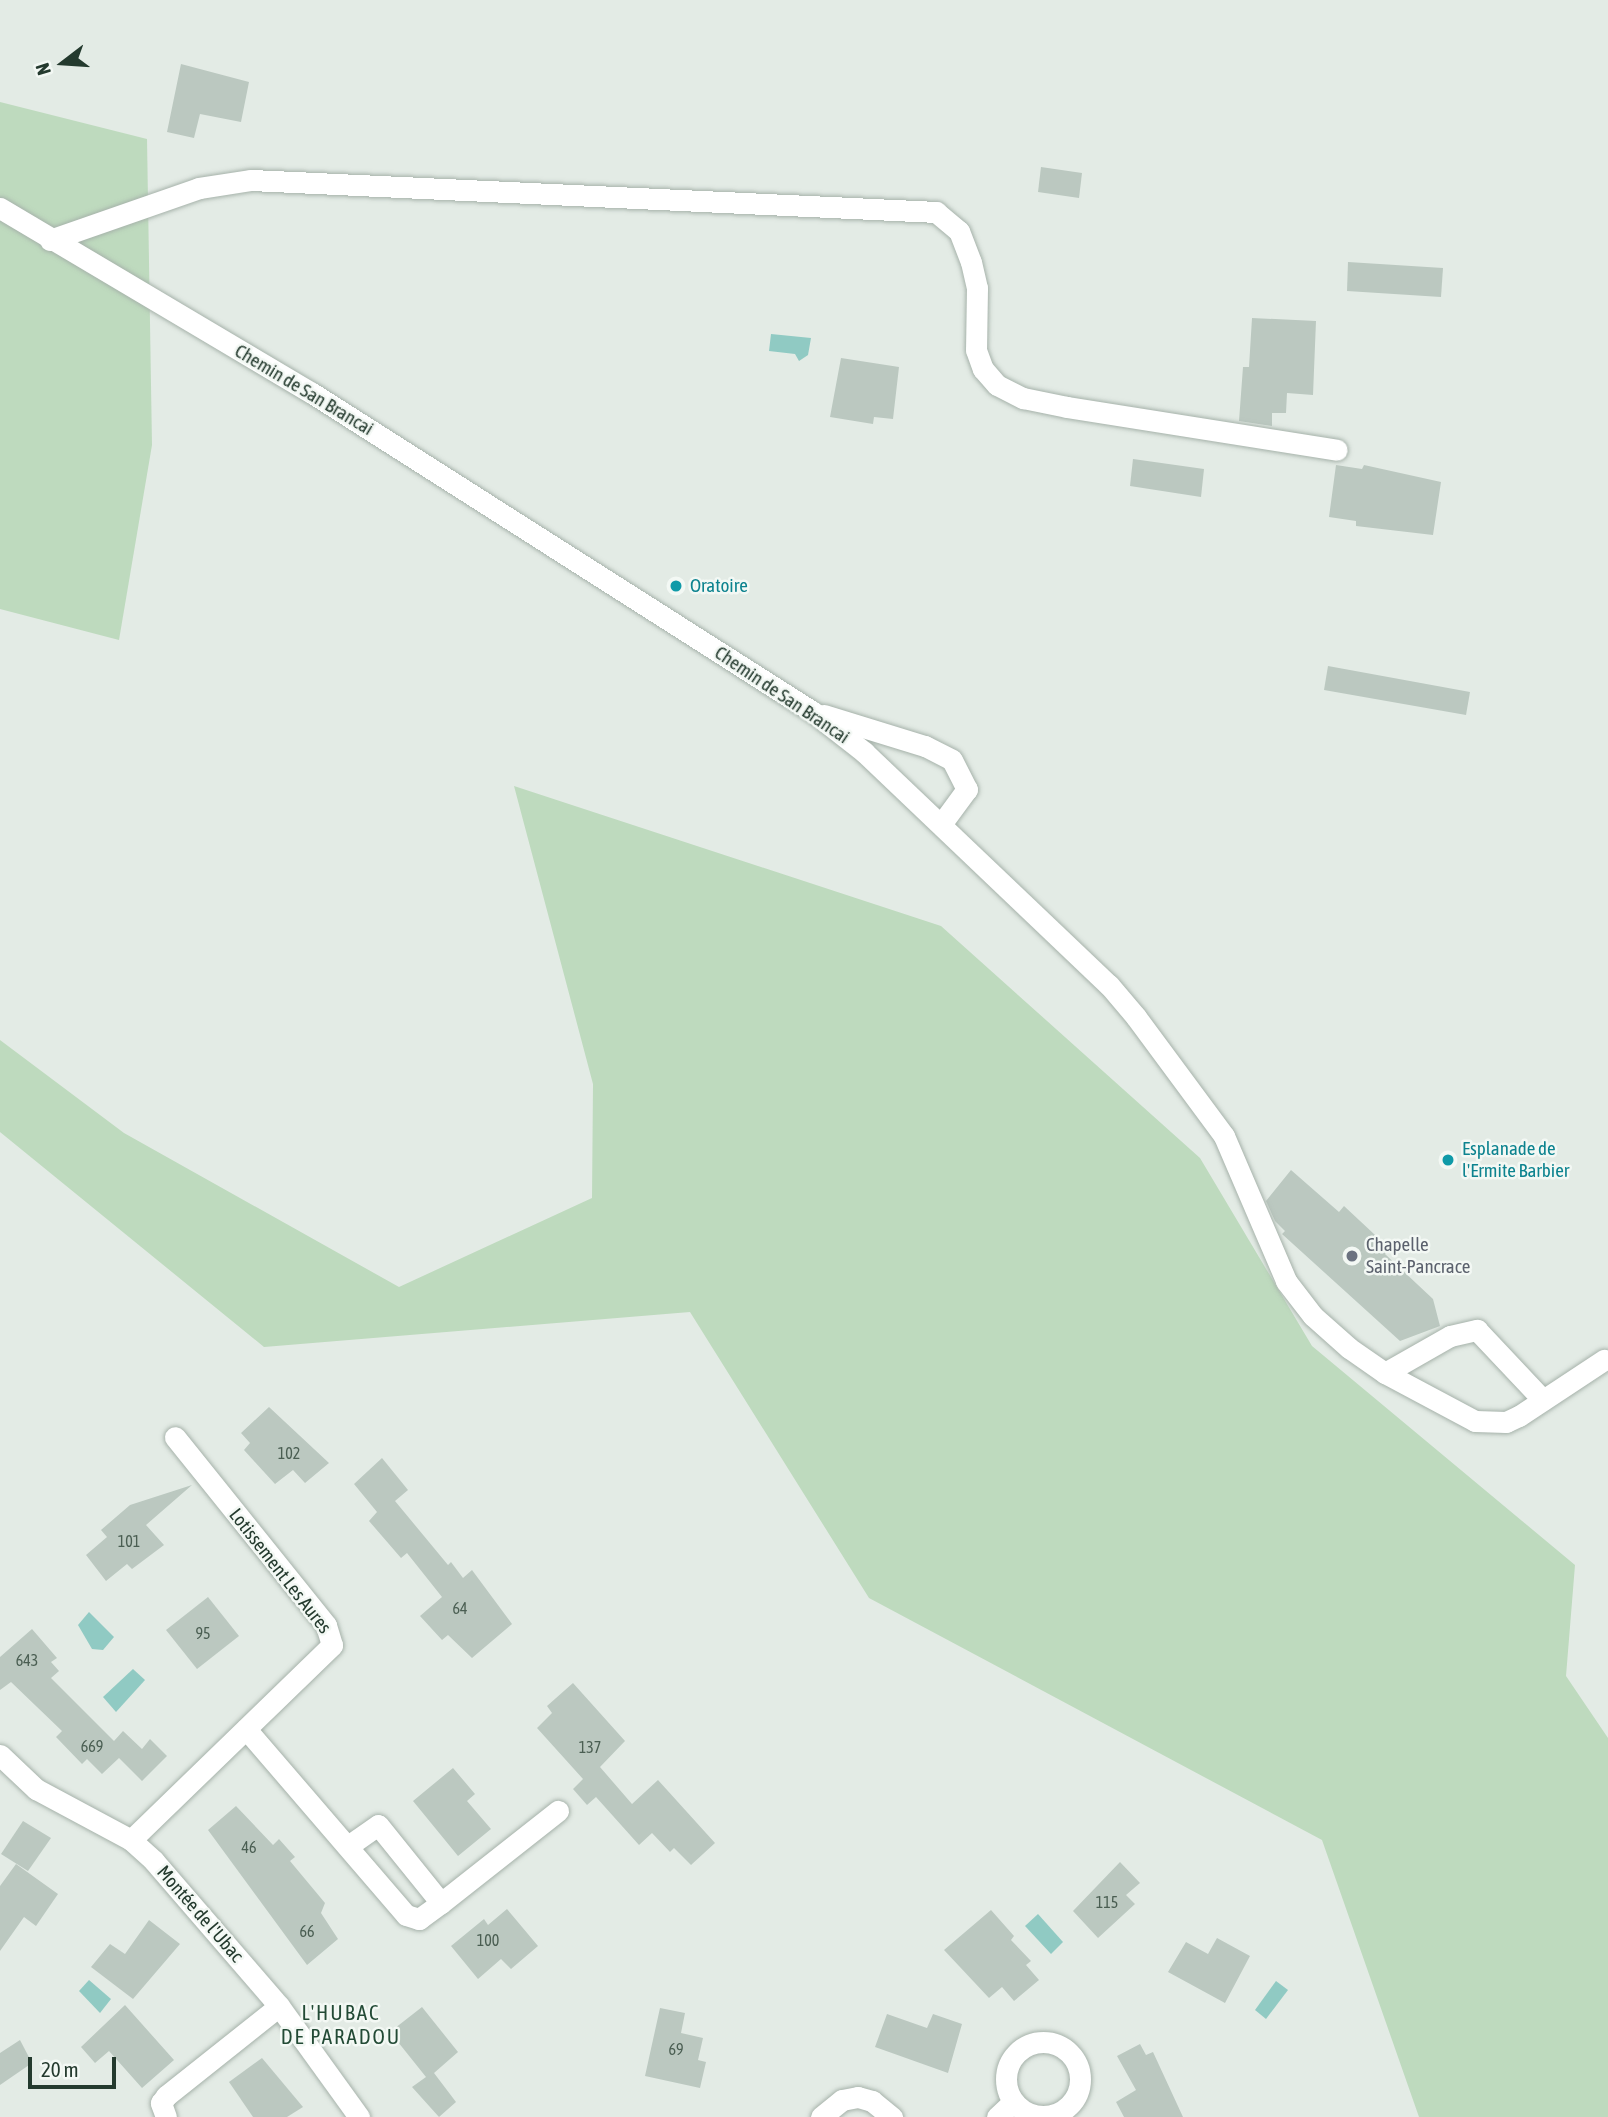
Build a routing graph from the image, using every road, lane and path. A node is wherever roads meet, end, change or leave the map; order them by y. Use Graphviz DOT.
graph roads {
  1 [pos="0,208"];
  2 [pos="50,240"];
  3 [pos="1337,450"];
  4 [pos="813,712"];
  5 [pos="942,823"];
  6 [pos="1604,1360"];
  7 [pos="1385,1373"];
  8 [pos="1543,1400"];
  9 [pos="174,1437"];
  10 [pos="246,1729"];
  11 [pos="0,1755"];
  12 [pos="558,1811"];
  13 [pos="131,1840"];
  14 [pos="349,1845"];
  15 [pos="441,1903"];
  16 [pos="279,2006"];
  17 [pos="1013,2102"];
  18 [pos="166,2117"];
  19 [pos="359,2117"];
  20 [pos="821,2117"];
  21 [pos="892,2117"];
  22 [pos="997,2117"];
  1 -- 2 [label="street, Chemin de San Brancai"];
  2 -- 3 [label="street"];
  2 -- 4 [label="street, Chemin de San Brancai"];
  4 -- 5 [label="street, Chemin de San Brancai"];
  4 -- 5 [label="street"];
  5 -- 7 [label="street, Chemin de San Brancai"];
  6 -- 8 [label="street, Chemin de San Brancai"];
  7 -- 8 [label="street, Chemin de San Brancai"];
  7 -- 8 [label="street"];
  9 -- 10 [label="street, Lotissement Les Aures"];
  10 -- 13 [label="street, Lotissement Les Aures"];
  10 -- 14 [label="street"];
  11 -- 13 [label="street, Montée de l'Ubac"];
  12 -- 15 [label="street"];
  13 -- 16 [label="street, Montée de l'Ubac"];
  14 -- 15 [label="street"];
  14 -- 15 [label="street"];
  16 -- 18 [label="street"];
  16 -- 19 [label="street, Montée de l'Ubac"];
  17 -- 22 [label="street"];
  20 -- 21 [label="street"];
}
